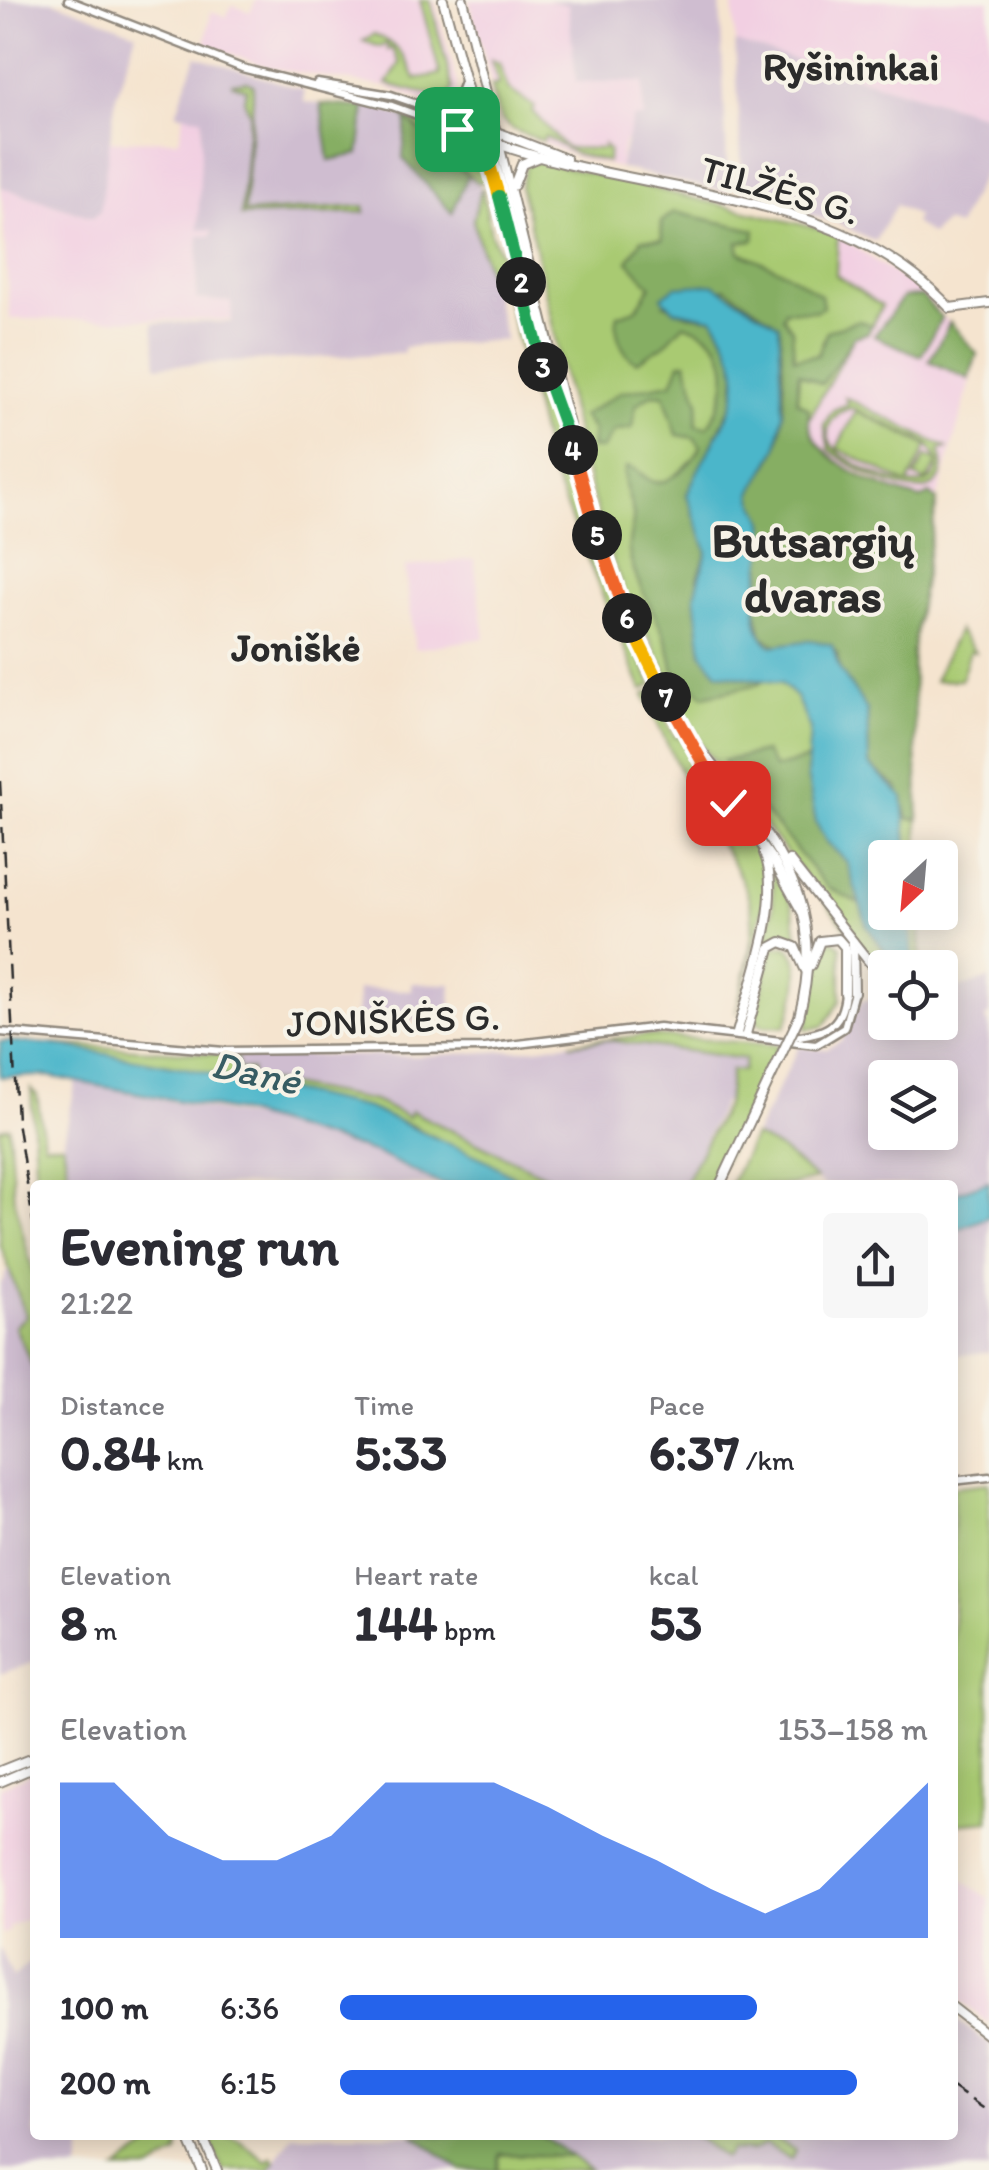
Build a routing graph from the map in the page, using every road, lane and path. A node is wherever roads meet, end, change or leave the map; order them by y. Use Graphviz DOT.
graph roads {
  1 [pos="68,0"];
  2 [pos="443,0"];
  3 [pos="463,0"];
  4 [pos="464,81"];
  5 [pos="303,83"];
  6 [pos="436,108"];
  7 [pos="479,125"];
  8 [pos="499,132"];
  9 [pos="482,138"];
  10 [pos="502,146"];
  11 [pos="539,157"];
  12 [pos="574,164"];
  13 [pos="513,190"];
  14 [pos="989,303"];
  15 [pos="575,458"];
  16 [pos="684,730"];
  17 [pos="738,795"];
  18 [pos="728,803"];
  19 [pos="760,844"];
  20 [pos="777,847"];
  21 [pos="802,912"];
  22 [pos="853,942"];
  23 [pos="868,961"];
  24 [pos="807,978"];
  25 [pos="850,992"];
  26 [pos="0,1032"];
  27 [pos="742,1034"];
  28 [pos="722,1180"];
  29 [pos="989,1477"];
  30 [pos="958,1480"];
  31 [pos="30,1758"];
  32 [pos="30,1769"];
  33 [pos="0,1771"];
  34 [pos="0,1782"];
  35 [pos="958,2013"];
  36 [pos="989,2036"];
  37 [pos="189,2140"];
  38 [pos="204,2140"];
  39 [pos="202,2170"];
  40 [pos="217,2170"];
  1 -- 5 [label="main road, TILŽĖS G."];
  2 -- 4 [label="main road"];
  3 -- 8 [label="main road"];
  4 -- 6 [label="main road"];
  4 -- 7 [label="main road"];
  5 -- 6 [label="main road, TILŽĖS G."];
  5 -- 9 [label="main road, TILŽĖS G."];
  6 -- 7 [label="main road, TILŽĖS G."];
  7 -- 8 [label="main road, TILŽĖS G."];
  7 -- 9 [label="main road"];
  8 -- 10 [label="main road"];
  8 -- 12 [label="main road, TILŽĖS G."];
  9 -- 10 [label="main road, TILŽĖS G."];
  9 -- 15 [label="main road"];
  10 -- 11 [label="main road, TILŽĖS G."];
  10 -- 13 [label="main road"];
  11 -- 12 [label="main road, TILŽĖS G."];
  11 -- 13 [label="main road"];
  12 -- 14 [label="main road, TILŽĖS G."];
  13 -- 15 [label="main road"];
  15 -- 16 [label="main road"];
  16 -- 17 [label="main road"];
  16 -- 18 [label="main road"];
  17 -- 18 [label="main road"];
  17 -- 20 [label="main road"];
  18 -- 19 [label="main road"];
  19 -- 21 [label="main road"];
  19 -- 27 [label="main road"];
  20 -- 21 [label="main road"];
  20 -- 22 [label="main road"];
  21 -- 24 [label="main road"];
  22 -- 23 [label="main road"];
  22 -- 25 [label="main road"];
  24 -- 25 [label="main road"];
  24 -- 27 [label="main road"];
  24 -- 28 [label="main road, bridge"];
  25 -- 27 [label="main road, JONIŠKĖS G."];
  26 -- 27 [label="main road, JONIŠKĖS G."];
  29 -- 30 [label="main road"];
  31 -- 33 [label="main road"];
  32 -- 34 [label="main road"];
  35 -- 36 [label="main road"];
  37 -- 39 [label="main road"];
  38 -- 40 [label="main road"];
}
